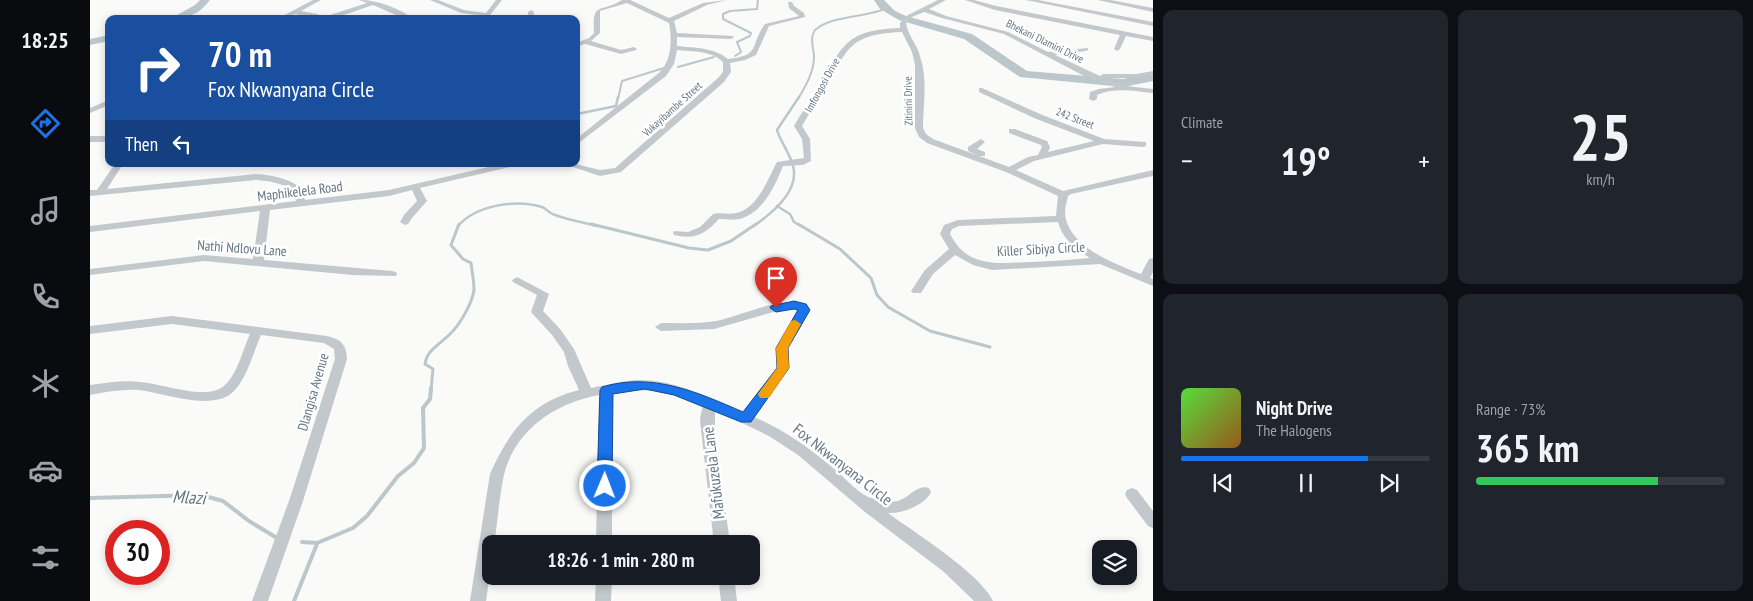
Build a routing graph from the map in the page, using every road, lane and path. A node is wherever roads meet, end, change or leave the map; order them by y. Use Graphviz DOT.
graph roads {
  1 [pos="318,0"];
  2 [pos="362,0"];
  3 [pos="433,0"];
  4 [pos="500,0"];
  5 [pos="724,0"];
  6 [pos="943,0"];
  7 [pos="968,0"];
  8 [pos="1101,0"];
  9 [pos="626,1"];
  10 [pos="1024,2"];
  11 [pos="373,3"];
  12 [pos="790,3"];
  13 [pos="923,9"];
  14 [pos="1006,10"];
  15 [pos="1153,10"];
  16 [pos="293,12"];
  17 [pos="287,15"];
  18 [pos="315,15"];
  19 [pos="336,15"];
  20 [pos="402,15"];
  21 [pos="476,15"];
  22 [pos="487,15"];
  23 [pos="670,20"];
  24 [pos="906,23"];
  25 [pos="1153,24"];
  26 [pos="1124,34"];
  27 [pos="674,36"];
  28 [pos="731,37"];
  29 [pos="1153,40"];
  30 [pos="585,42"];
  31 [pos="580,44"];
  32 [pos="673,48"];
  33 [pos="634,49"];
  34 [pos="1086,49"];
  35 [pos="1117,49"];
  36 [pos="1046,54"];
  37 [pos="726,62"];
  38 [pos="1153,73"];
  39 [pos="1089,76"];
  40 [pos="1124,87"];
  41 [pos="982,90"];
  42 [pos="1153,91"];
  43 [pos="1093,98"];
  44 [pos="105,104"];
  45 [pos="90,111"];
  46 [pos="1012,131"];
  47 [pos="90,139"];
  48 [pos="105,139"];
  49 [pos="580,139"];
  50 [pos="1103,141"];
  51 [pos="981,142"];
  52 [pos="1143,144"];
  53 [pos="1042,156"];
  54 [pos="116,167"];
  55 [pos="499,167"];
  56 [pos="579,167"];
  57 [pos="1007,169"];
  58 [pos="1153,173"];
  59 [pos="416,187"];
  60 [pos="94,193"];
  61 [pos="1063,195"];
  62 [pos="301,204"];
  63 [pos="265,209"];
  64 [pos="1060,219"];
  65 [pos="405,222"];
  66 [pos="90,230"];
  67 [pos="678,232"];
  68 [pos="955,250"];
  69 [pos="1102,261"];
  70 [pos="1153,261"];
  71 [pos="258,264"];
  72 [pos="90,272"];
  73 [pos="392,274"];
  74 [pos="517,280"];
  75 [pos="1148,281"];
  76 [pos="917,291"];
  77 [pos="661,327"];
  78 [pos="90,330"];
  79 [pos="256,332"];
  80 [pos="90,390"];
  81 [pos="606,390"];
  82 [pos="587,393"];
  83 [pos="710,402"];
  84 [pos="746,418"];
  85 [pos="924,492"];
  86 [pos="1132,494"];
  87 [pos="864,502"];
  88 [pos="1153,522"];
  89 [pos="604,535"];
  90 [pos="721,535"];
  91 [pos="604,585"];
  92 [pos="727,585"];
  93 [pos="260,601"];
  94 [pos="478,601"];
  95 [pos="603,601"];
  96 [pos="729,601"];
  97 [pos="985,601"];
  1 -- 16 [label="street"];
  2 -- 11 [label="street"];
  3 -- 21 [label="street"];
  4 -- 22 [label="street"];
  5 -- 23 [label="street"];
  6 -- 13 [label="street"];
  7 -- 14 [label="street"];
  8 -- 15 [label="street"];
  9 -- 23 [label="street"];
  9 -- 30 [label="street"];
  10 -- 14 [label="street"];
  10 -- 25 [label="street"];
  11 -- 19 [label="street"];
  11 -- 20 [label="street"];
  12 -- 37 [label="street"];
  13 -- 24 [label="street"];
  13 -- 36 [label="street, Bhekani Dlamini Drive"];
  14 -- 26 [label="street"];
  16 -- 17 [label="street"];
  16 -- 18 [label="street"];
  23 -- 27 [label="street"];
  24 -- 57 [label="street, Zitinini Drive"];
  24 -- 67 [label="street, Imfongosi Drive"];
  26 -- 29 [label="street"];
  26 -- 35 [label="street"];
  27 -- 28 [label="street"];
  27 -- 32 [label="street"];
  30 -- 31 [label="street"];
  30 -- 33 [label="street"];
  32 -- 37 [label="street"];
  32 -- 49 [label="street"];
  34 -- 36 [label="street"];
  36 -- 39 [label="street, Bhekani Dlamini Drive"];
  37 -- 56 [label="street, Vukayibambe Street"];
  38 -- 39 [label="street"];
  39 -- 40 [label="street, Bhekani Dlamini Drive"];
  40 -- 42 [label="street, Bhekani Dlamini Drive"];
  40 -- 43 [label="street, Bhekani Dlamini Drive"];
  41 -- 50 [label="street, 242 Street"];
  44 -- 45 [label="street"];
  46 -- 53 [label="street"];
  47 -- 48 [label="street"];
  50 -- 52 [label="street"];
  50 -- 53 [label="street, 242 Street"];
  51 -- 57 [label="street"];
  53 -- 57 [label="street, 242 Street"];
  54 -- 60 [label="street"];
  55 -- 59 [label="street, Maphikelela Road"];
  57 -- 61 [label="street, Zitinini Drive"];
  58 -- 61 [label="street"];
  59 -- 62 [label="street, Maphikelela Road"];
  59 -- 65 [label="street"];
  60 -- 62 [label="street"];
  61 -- 64 [label="street"];
  62 -- 63 [label="street, Maphikelela Road"];
  63 -- 66 [label="street, Maphikelela Road"];
  63 -- 71 [label="street"];
  64 -- 68 [label="street, Killer Sibiya Circle"];
  64 -- 69 [label="street"];
  68 -- 69 [label="street, Killer Sibiya Circle"];
  68 -- 76 [label="street"];
  69 -- 75 [label="street"];
  70 -- 75 [label="street"];
  71 -- 72 [label="street, Nathi Ndlovu Lane"];
  71 -- 73 [label="street, Nathi Ndlovu Lane"];
  74 -- 82 [label="street"];
  77 -- 84 [label="street"];
  78 -- 79 [label="street, Dlangisa Avenue"];
  79 -- 80 [label="street"];
  79 -- 93 [label="street, Dlangisa Avenue"];
  81 -- 82 [label="street, Fox Nkwanyana Circle"];
  81 -- 83 [label="street, Fox Nkwanyana Circle"];
  81 -- 89 [label="street"];
  82 -- 94 [label="street, Fox Nkwanyana Circle"];
  83 -- 84 [label="street, Fox Nkwanyana Circle"];
  83 -- 90 [label="street, Mafukuzela Lane"];
  84 -- 87 [label="street, Fox Nkwanyana Circle"];
  85 -- 87 [label="street"];
  86 -- 88 [label="street"];
  87 -- 97 [label="street, Fox Nkwanyana Circle"];
  91 -- 95 [label="street"];
  92 -- 96 [label="street"];
}
